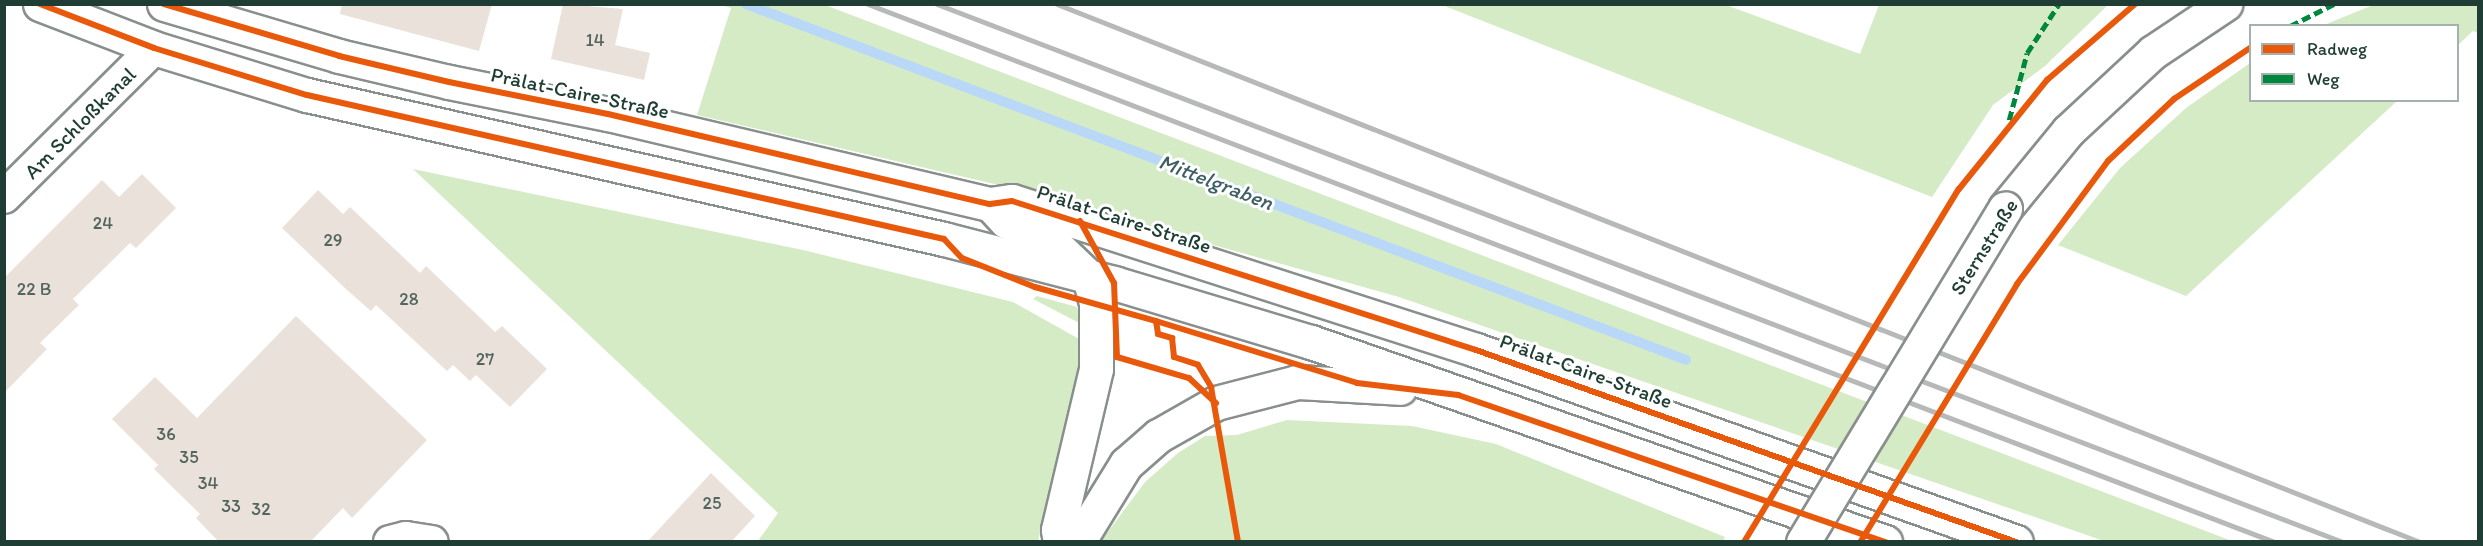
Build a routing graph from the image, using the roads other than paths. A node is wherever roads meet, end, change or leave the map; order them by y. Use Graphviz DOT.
graph roads {
  1 [pos="40,4"];
  2 [pos="2225,4"];
  3 [pos="166,6"];
  4 [pos="154,48"];
  5 [pos="531,100"];
  6 [pos="522,142"];
  7 [pos="4,196"];
  8 [pos="990,204"];
  9 [pos="1089,277"];
  10 [pos="1458,395"];
  11 [pos="390,542"];
  12 [pos="432,542"];
  13 [pos="1060,542"];
  14 [pos="1078,542"];
  15 [pos="1803,542"];
  16 [pos="1885,542"];
  17 [pos="2016,542"];
  1 -- 4 [label="street"];
  2 -- 15 [label="street, Sternstraße, bridge"];
  3 -- 4 [label="street"];
  3 -- 5 [label="street, Prälat-Caire-Straße"];
  4 -- 6 [label="street"];
  4 -- 7 [label="street, Am Schloßkanal"];
  5 -- 6 [label="street"];
  5 -- 8 [label="street, Prälat-Caire-Straße"];
  6 -- 9 [label="street"];
  8 -- 9 [label="street"];
  8 -- 17 [label="street, Prälat-Caire-Straße"];
  9 -- 10 [label="street"];
  9 -- 13 [label="street"];
  10 -- 14 [label="street"];
  10 -- 16 [label="street"];
  11 -- 12 [label="street"];
}
